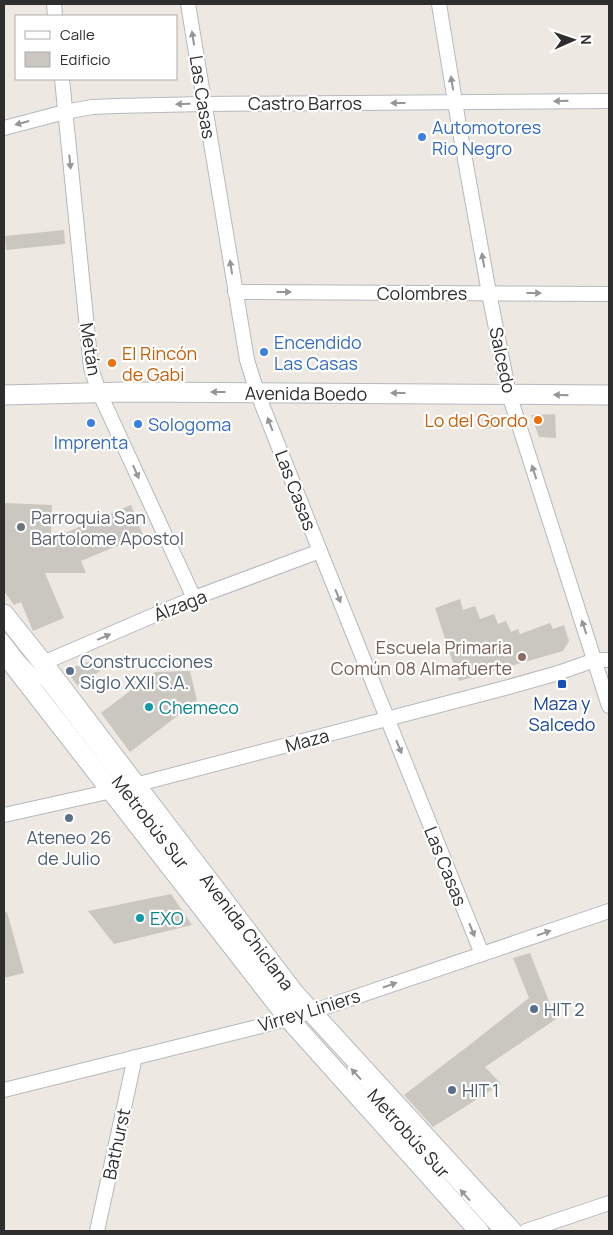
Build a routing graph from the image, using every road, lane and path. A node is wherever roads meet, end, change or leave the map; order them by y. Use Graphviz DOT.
graph roads {
  1 [pos="188,4"];
  2 [pos="439,4"];
  3 [pos="62,80"];
  4 [pos="609,101"];
  5 [pos="455,102"];
  6 [pos="204,104"];
  7 [pos="65,112"];
  8 [pos="4,128"];
  9 [pos="235,292"];
  10 [pos="489,293"];
  11 [pos="609,294"];
  12 [pos="99,392"];
  13 [pos="258,392"];
  14 [pos="509,394"];
  15 [pos="4,395"];
  16 [pos="609,396"];
  17 [pos="320,551"];
  18 [pos="194,598"];
  19 [pos="4,614"];
  20 [pos="4,637"];
  21 [pos="4,653"];
  22 [pos="595,660"];
  23 [pos="609,660"];
  24 [pos="43,663"];
  25 [pos="609,706"];
  26 [pos="388,719"];
  27 [pos="124,788"];
  28 [pos="4,816"];
  29 [pos="609,911"];
  30 [pos="482,954"];
  31 [pos="302,1016"];
  32 [pos="135,1057"];
  33 [pos="344,1061"];
  34 [pos="4,1090"];
  35 [pos="609,1203"];
  36 [pos="97,1231"];
  37 [pos="479,1231"];
  38 [pos="497,1231"];
  39 [pos="512,1231"];
  40 [pos="526,1231"];
  6 -- 1 [label="street, Las Casas, one-way"];
  5 -- 2 [label="street, Salcedo, one-way"];
  3 -- 7 [label="street, Metán"];
  4 -- 5 [label="street, Castro Barros, one-way"];
  5 -- 6 [label="street, Castro Barros, one-way"];
  10 -- 5 [label="street, Salcedo, one-way"];
  6 -- 7 [label="street, Castro Barros, one-way"];
  9 -- 6 [label="street, Las Casas, one-way"];
  7 -- 8 [label="street, Castro Barros, one-way"];
  7 -- 12 [label="street, Metán, one-way"];
  9 -- 10 [label="street, Colombres, one-way"];
  9 -- 13 [label="street, Las Casas"];
  10 -- 11 [label="street, Colombres, one-way"];
  10 -- 14 [label="street, Salcedo"];
  13 -- 12 [label="main road, Avenida Boedo, one-way"];
  12 -- 15 [label="main road, Avenida Boedo"];
  12 -- 18 [label="street, Metán, one-way"];
  14 -- 13 [label="main road, Avenida Boedo, one-way"];
  17 -- 13 [label="street, Las Casas, one-way"];
  16 -- 14 [label="main road, Avenida Boedo, one-way"];
  22 -- 14 [label="street, Salcedo, one-way"];
  17 -- 18 [label="street, Álzaga"];
  17 -- 26 [label="street, Las Casas, one-way"];
  24 -- 18 [label="street, Álzaga, one-way"];
  19 -- 24 [label="main road, Avenida Chiclana"];
  20 -- 27 [label="lane, Metrobús Sur"];
  21 -- 27 [label="main road, Avenida Chiclana"];
  22 -- 23 [label="street, Maza"];
  22 -- 25 [label="street, Salcedo"];
  22 -- 26 [label="street, Maza"];
  24 -- 27 [label="main road, Avenida Chiclana"];
  26 -- 27 [label="street, Maza"];
  26 -- 30 [label="street, Las Casas, one-way"];
  27 -- 28 [label="street, Maza"];
  27 -- 31 [label="main road, Avenida Chiclana"];
  30 -- 29 [label="street, Virrey Liniers, one-way"];
  31 -- 30 [label="street, Virrey Liniers, one-way"];
  31 -- 32 [label="street, Virrey Liniers"];
  31 -- 37 [label="main road, Avenida Chiclana"];
  31 -- 39 [label="main road, Avenida Chiclana"];
  32 -- 34 [label="street, Virrey Liniers"];
  32 -- 36 [label="street, Bathurst"];
  38 -- 33 [label="lane, Metrobús Sur, one-way"];
  35 -- 40 [label="street"];
}
